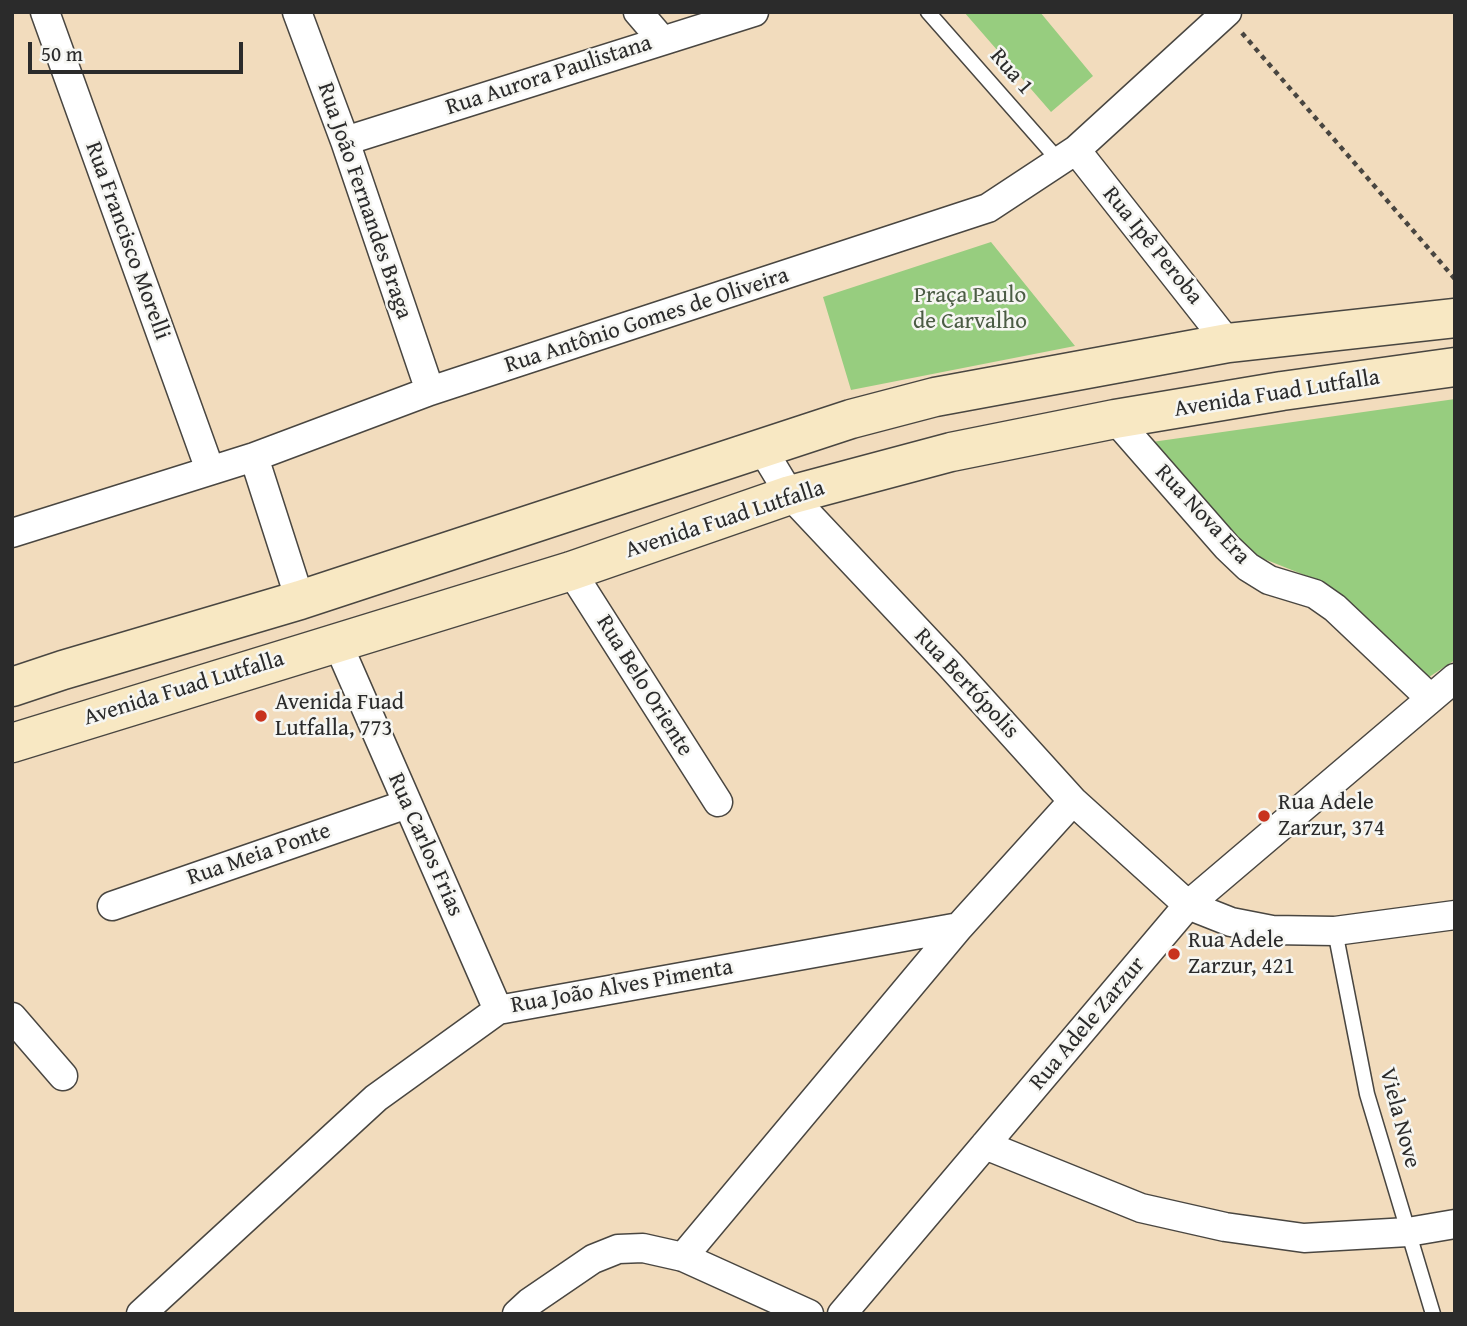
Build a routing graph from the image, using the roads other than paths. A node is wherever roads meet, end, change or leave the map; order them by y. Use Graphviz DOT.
graph roads {
  1 [pos="45,12"];
  2 [pos="297,12"];
  3 [pos="638,12"];
  4 [pos="754,12"];
  5 [pos="928,12"];
  6 [pos="1226,13"];
  7 [pos="662,40"];
  8 [pos="345,141"];
  9 [pos="1068,156"];
  10 [pos="1455,317"];
  11 [pos="1228,343"];
  12 [pos="1455,367"];
  13 [pos="429,391"];
  14 [pos="1115,419"];
  15 [pos="761,447"];
  16 [pos="254,457"];
  17 [pos="210,470"];
  18 [pos="790,495"];
  19 [pos="14,527"];
  20 [pos="571,571"];
  21 [pos="300,600"];
  22 [pos="337,642"];
  23 [pos="1455,678"];
  24 [pos="12,687"];
  25 [pos="1430,698"];
  26 [pos="12,743"];
  27 [pos="1073,801"];
  28 [pos="718,802"];
  29 [pos="407,804"];
  30 [pos="1188,905"];
  31 [pos="112,906"];
  32 [pos="1455,915"];
  33 [pos="959,927"];
  34 [pos="1335,930"];
  35 [pos="498,1010"];
  36 [pos="12,1017"];
  37 [pos="63,1076"];
  38 [pos="985,1145"];
  39 [pos="1455,1224"];
  40 [pos="1408,1232"];
  41 [pos="683,1257"];
  42 [pos="526,1310"];
  43 [pos="141,1314"];
  44 [pos="810,1314"];
  45 [pos="842,1314"];
  46 [pos="1433,1314"];
  1 -- 17 [label="street, Rua Francisco Morelli"];
  2 -- 8 [label="street, Rua João Fernandes Braga"];
  3 -- 7 [label="street"];
  4 -- 7 [label="street, Rua Aurora Paulistana"];
  5 -- 9 [label="lane, Rua 1"];
  6 -- 9 [label="street, Rua Antônio Gomes de Oliveira"];
  7 -- 8 [label="street, Rua Aurora Paulistana"];
  8 -- 13 [label="street, Rua João Fernandes Braga"];
  9 -- 11 [label="street, Rua Ipê Peroba"];
  9 -- 13 [label="street, Rua Antônio Gomes de Oliveira"];
  10 -- 11 [label="main road"];
  11 -- 15 [label="main road"];
  12 -- 14 [label="main road, Avenida Fuad Lutfalla"];
  13 -- 16 [label="street, Rua Antônio Gomes de Oliveira"];
  14 -- 18 [label="main road, Avenida Fuad Lutfalla"];
  14 -- 25 [label="street, Rua Nova Era"];
  15 -- 18 [label="street, Rua Bertópolis"];
  15 -- 21 [label="main road"];
  16 -- 17 [label="street, Rua Antônio Gomes de Oliveira"];
  16 -- 21 [label="street"];
  17 -- 19 [label="street, Rua Antônio Gomes de Oliveira"];
  18 -- 20 [label="main road, Avenida Fuad Lutfalla"];
  18 -- 27 [label="street, Rua Bertópolis"];
  20 -- 22 [label="main road, Avenida Fuad Lutfalla"];
  20 -- 28 [label="street, Rua Belo Oriente"];
  21 -- 24 [label="main road"];
  22 -- 26 [label="main road, Avenida Fuad Lutfalla"];
  22 -- 29 [label="street, Rua Carlos Frias"];
  23 -- 25 [label="street, Rua Adele Zarzur"];
  25 -- 30 [label="street, Rua Adele Zarzur"];
  27 -- 30 [label="street, Rua Bertópolis"];
  27 -- 33 [label="street"];
  29 -- 31 [label="street, Rua Meia Ponte"];
  29 -- 35 [label="street, Rua Carlos Frias"];
  30 -- 34 [label="street"];
  30 -- 38 [label="street, Rua Adele Zarzur"];
  32 -- 34 [label="street"];
  33 -- 35 [label="street, Rua João Alves Pimenta"];
  33 -- 41 [label="street"];
  34 -- 40 [label="lane, Viela Nove"];
  35 -- 43 [label="street, Rua João Alves Pimenta"];
  36 -- 37 [label="street"];
  38 -- 40 [label="street"];
  38 -- 45 [label="street, Rua Adele Zarzur"];
  39 -- 40 [label="street"];
  40 -- 46 [label="lane, Viela Nove"];
  41 -- 42 [label="street"];
  41 -- 44 [label="street"];
}
